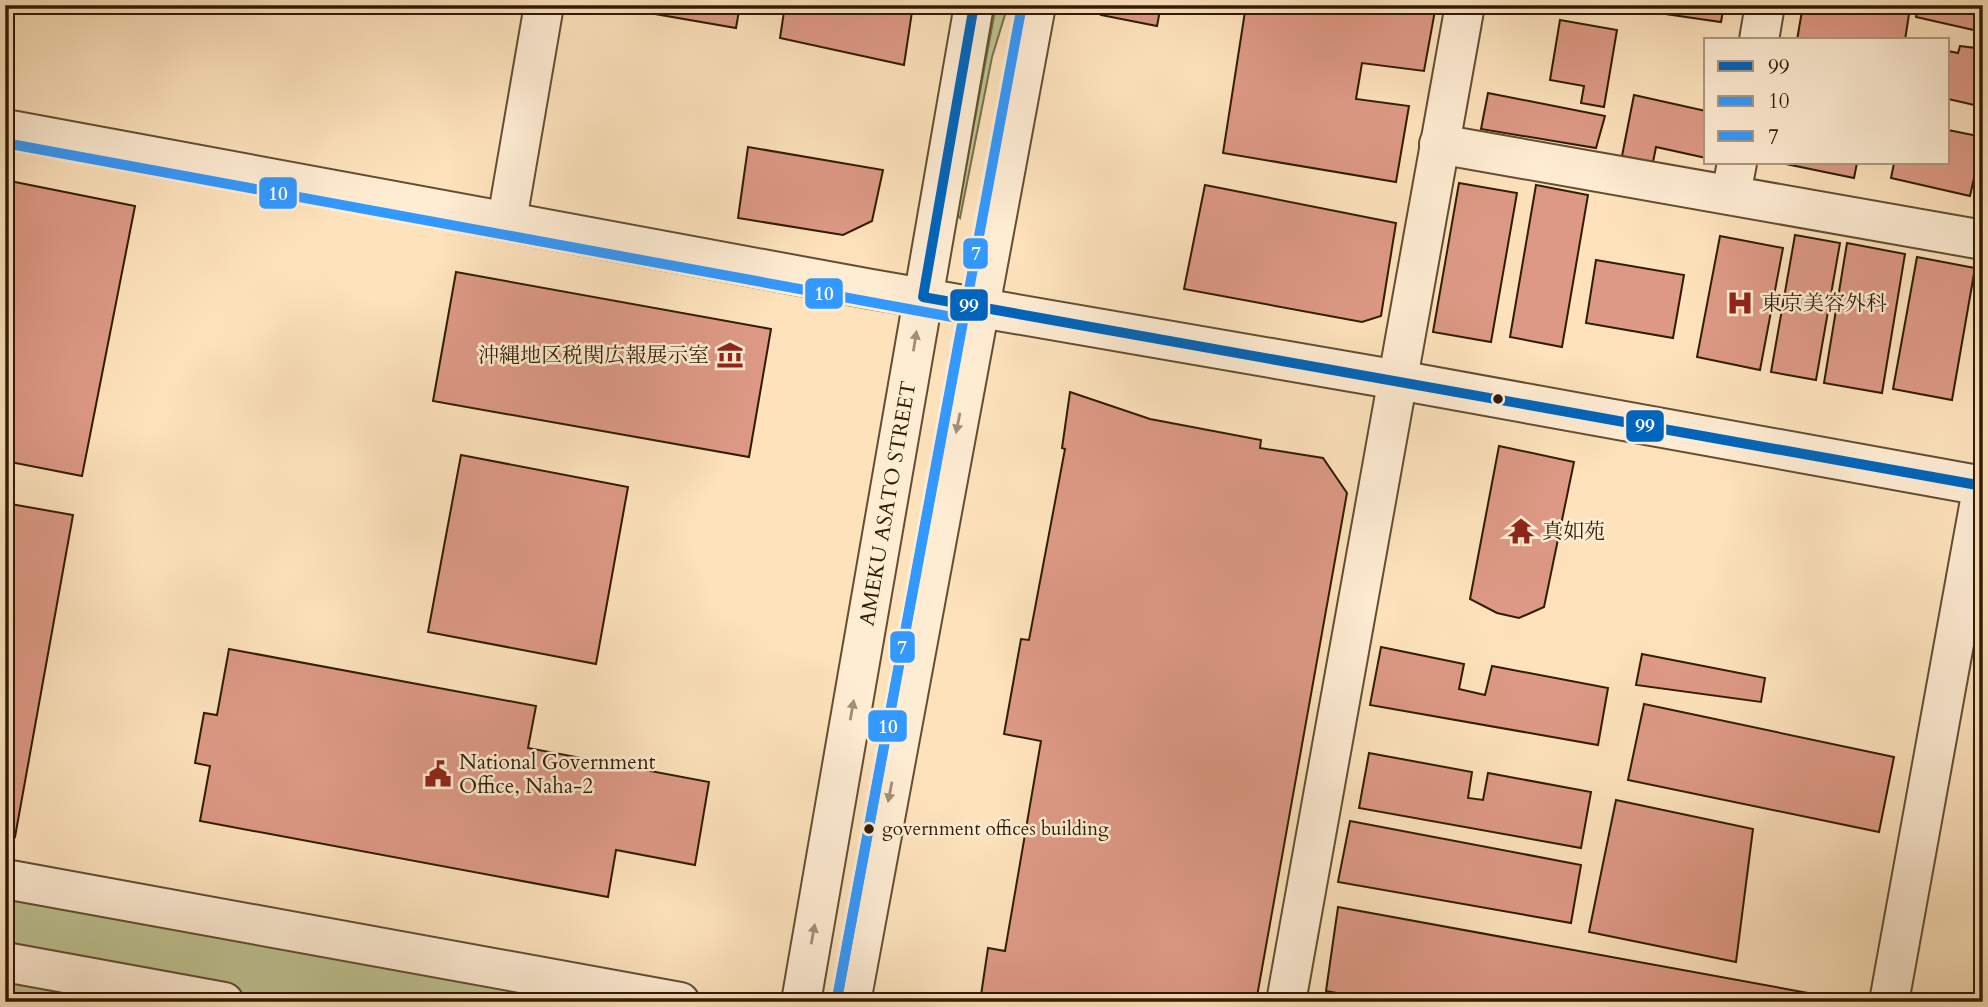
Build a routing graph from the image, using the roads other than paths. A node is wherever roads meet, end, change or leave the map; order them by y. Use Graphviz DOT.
graph roads {
  1 [pos="544,5"];
  2 [pos="974,5"];
  3 [pos="1036,5"];
  4 [pos="1465,5"];
  5 [pos="1765,5"];
  6 [pos="1759,38"];
  7 [pos="5,129"];
  8 [pos="1439,145"];
  9 [pos="1734,179"];
  10 [pos="507,220"];
  11 [pos="1983,240"];
  12 [pos="923,297"];
  13 [pos="979,308"];
  14 [pos="1398,380"];
  15 [pos="1983,486"];
  16 [pos="5,879"];
  17 [pos="5,962"];
  18 [pos="224,1002"];
  19 [pos="680,1002"];
  20 [pos="801,1002"];
  21 [pos="851,1002"];
  22 [pos="1286,1002"];
  23 [pos="1889,1002"];
  1 -- 10 [label="street"];
  2 -- 12 [label="street, AMEKU ASATO STREET"];
  3 -- 13 [label="street"];
  4 -- 8 [label="street"];
  5 -- 6 [label="street"];
  7 -- 10 [label="street"];
  8 -- 9 [label="street"];
  8 -- 14 [label="street"];
  9 -- 11 [label="street"];
  10 -- 12 [label="street"];
  12 -- 13 [label="street"];
  20 -- 12 [label="street, AMEKU ASATO STREET, one-way"];
  13 -- 14 [label="street"];
  13 -- 21 [label="street, one-way"];
  14 -- 15 [label="street"];
  14 -- 22 [label="street"];
  15 -- 23 [label="street"];
  16 -- 19 [label="street"];
  17 -- 18 [label="street"];
}
